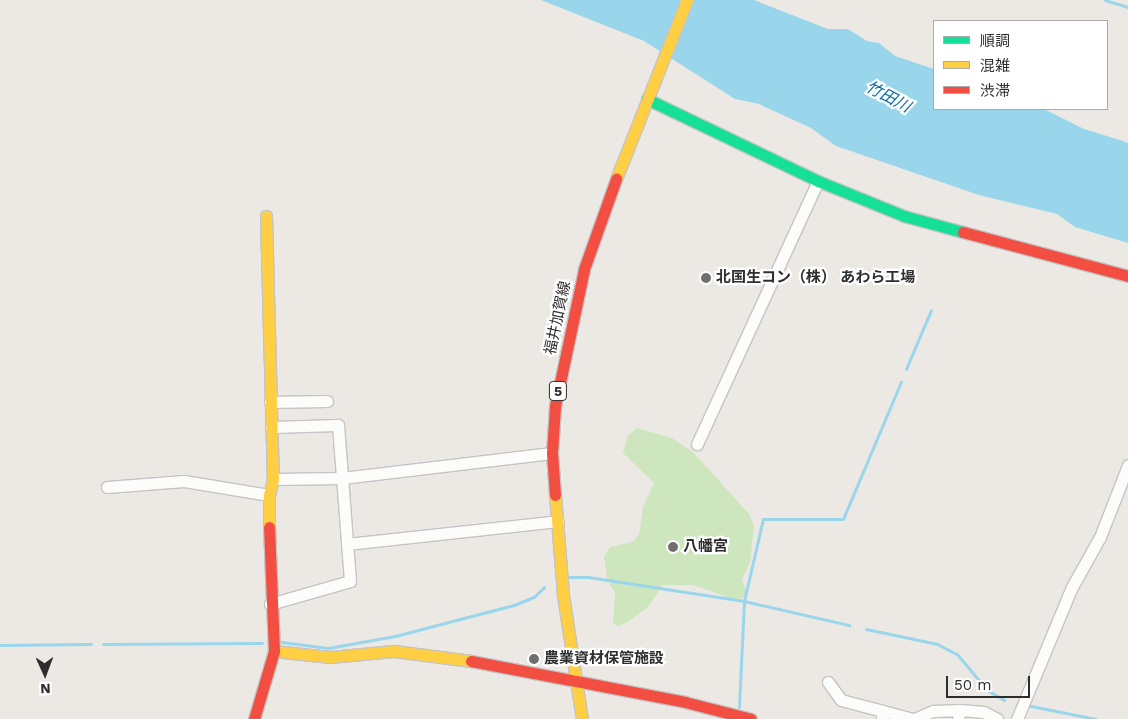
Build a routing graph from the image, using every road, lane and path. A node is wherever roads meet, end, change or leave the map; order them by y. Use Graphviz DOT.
graph roads {
  1 [pos="687,0"];
  2 [pos="647,99"];
  3 [pos="818,181"];
  4 [pos="266,216"];
  5 [pos="1128,276"];
  6 [pos="327,400"];
  7 [pos="270,402"];
  8 [pos="271,427"];
  9 [pos="697,444"];
  10 [pos="552,453"];
  11 [pos="1128,466"];
  12 [pos="342,478"];
  13 [pos="273,479"];
  14 [pos="107,487"];
  15 [pos="269,496"];
  16 [pos="558,520"];
  17 [pos="347,544"];
  18 [pos="270,604"];
  19 [pos="274,651"];
  20 [pos="575,681"];
  21 [pos="828,682"];
  22 [pos="959,714"];
  23 [pos="882,715"];
  24 [pos="254,719"];
  25 [pos="582,719"];
  26 [pos="751,719"];
  27 [pos="913,719"];
  28 [pos="997,719"];
  29 [pos="1017,719"];
  1 -- 2 [label="street, 福井加賀線 / 5"];
  2 -- 3 [label="street"];
  2 -- 10 [label="street, 福井加賀線 / 5"];
  3 -- 5 [label="street"];
  3 -- 9 [label="street"];
  4 -- 7 [label="street"];
  6 -- 7 [label="street"];
  7 -- 8 [label="street"];
  8 -- 12 [label="street"];
  8 -- 13 [label="street"];
  10 -- 12 [label="street"];
  10 -- 16 [label="street, 福井加賀線 / 5"];
  11 -- 29 [label="street"];
  12 -- 13 [label="street"];
  12 -- 17 [label="street"];
  13 -- 15 [label="street"];
  14 -- 15 [label="street"];
  15 -- 18 [label="street"];
  16 -- 17 [label="street"];
  16 -- 20 [label="street, 福井加賀線 / 5"];
  17 -- 18 [label="street"];
  18 -- 19 [label="street"];
  19 -- 20 [label="street"];
  19 -- 24 [label="street"];
  20 -- 25 [label="street, 福井加賀線 / 5"];
  20 -- 26 [label="street"];
  21 -- 23 [label="street"];
  22 -- 27 [label="street"];
  22 -- 28 [label="street"];
  23 -- 27 [label="street"];
}
